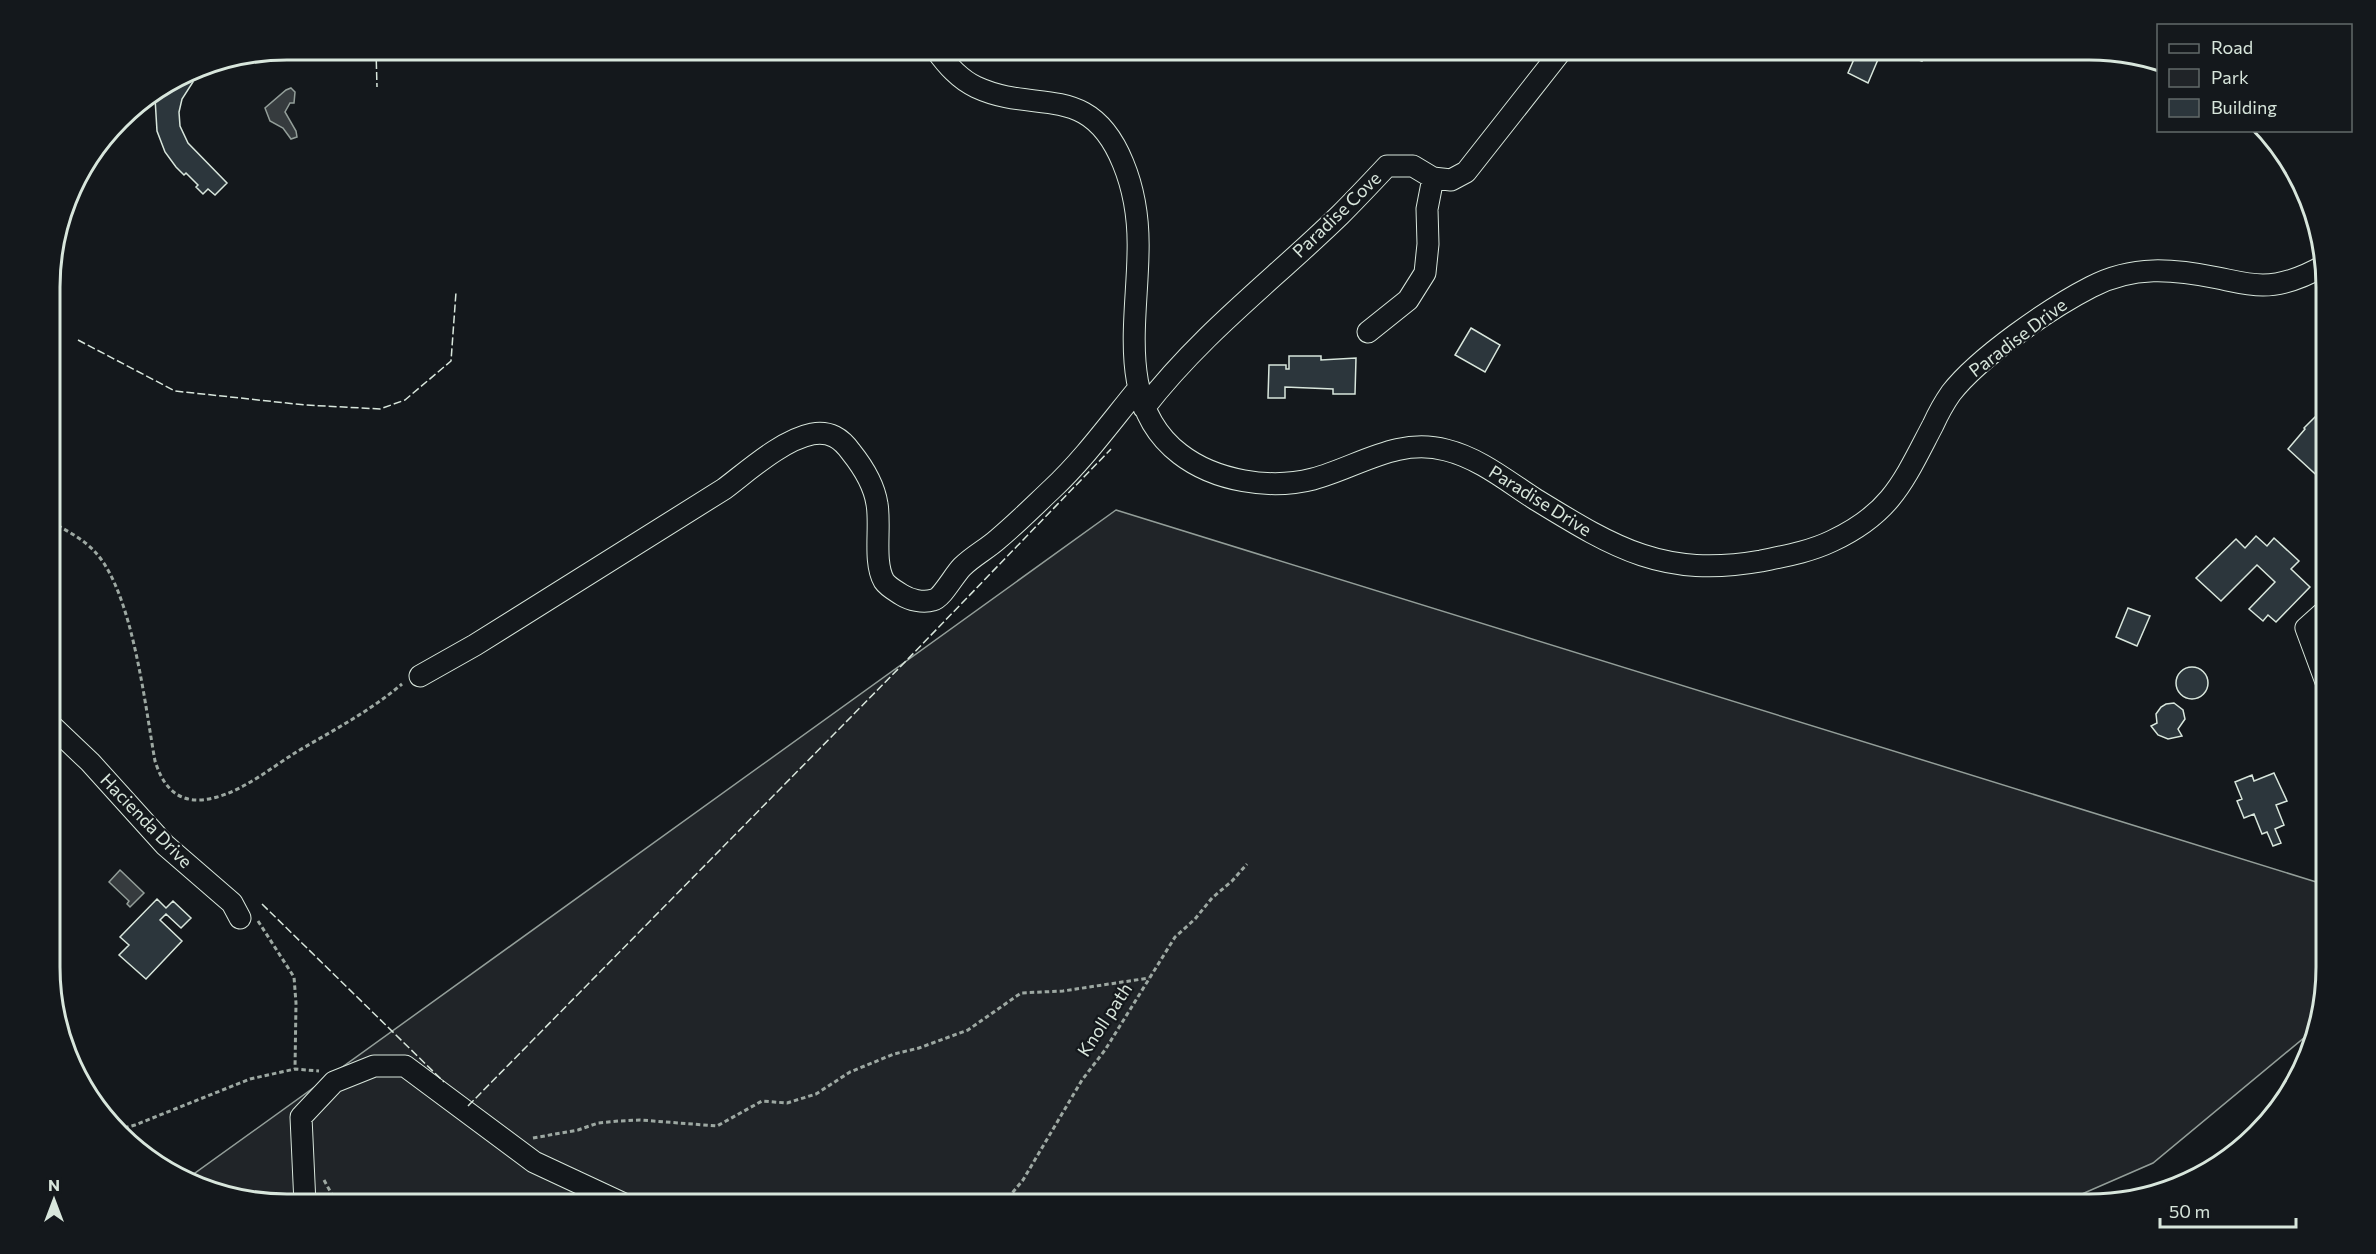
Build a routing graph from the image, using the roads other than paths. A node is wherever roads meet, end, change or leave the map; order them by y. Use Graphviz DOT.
graph roads {
  1 [pos="944,60"];
  2 [pos="1554,60"];
  3 [pos="1433,178"];
  4 [pos="2316,270"];
  5 [pos="1368,332"];
  6 [pos="1141,399"];
  7 [pos="2316,619"];
  8 [pos="2316,655"];
  9 [pos="420,676"];
  10 [pos="60,734"];
  11 [pos="248,917"];
  12 [pos="305,1194"];
  13 [pos="603,1194"];
  1 -- 6 [label="street, Paradise Drive"];
  2 -- 3 [label="street"];
  3 -- 5 [label="street"];
  3 -- 6 [label="street, Paradise Cove"];
  4 -- 6 [label="street, Paradise Drive"];
  6 -- 9 [label="street, Paradise Cove"];
  7 -- 8 [label="street"];
  10 -- 11 [label="street, Hacienda Drive"];
  12 -- 13 [label="street"];
}
